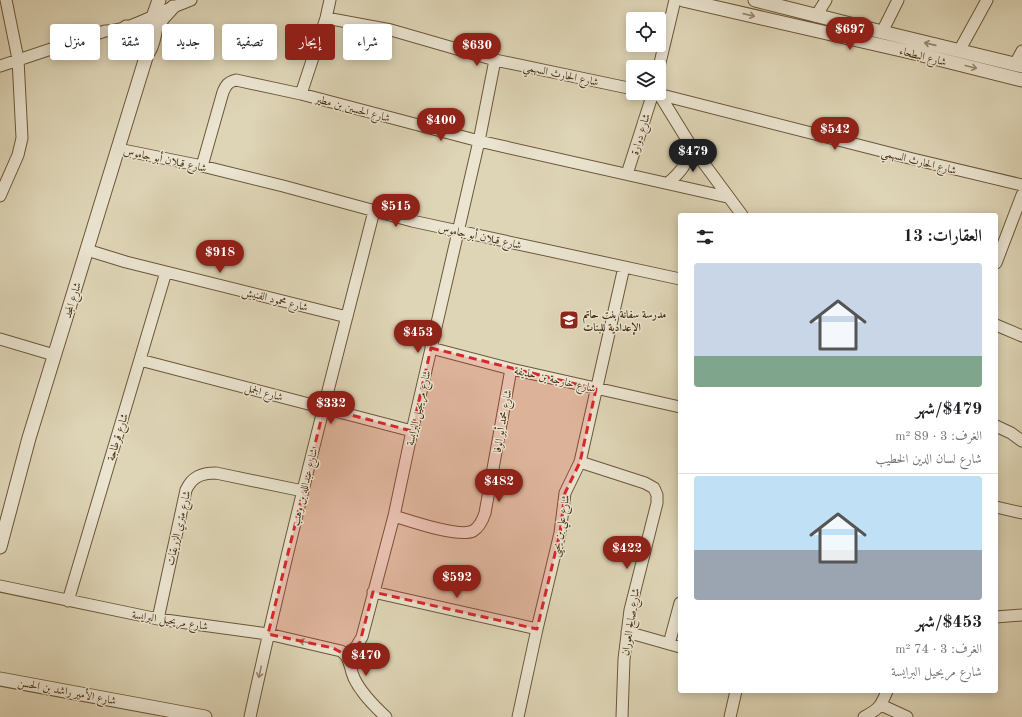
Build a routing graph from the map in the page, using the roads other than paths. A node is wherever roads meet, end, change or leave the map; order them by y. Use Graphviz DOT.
graph roads {
  1 [pos="6,0"];
  2 [pos="159,0"];
  3 [pos="191,0"];
  4 [pos="330,0"];
  5 [pos="675,0"];
  6 [pos="683,0"];
  7 [pos="755,0"];
  8 [pos="826,0"];
  9 [pos="898,0"];
  10 [pos="987,0"];
  11 [pos="173,7"];
  12 [pos="154,15"];
  13 [pos="816,16"];
  14 [pos="326,18"];
  15 [pos="133,24"];
  16 [pos="151,24"];
  17 [pos="155,30"];
  18 [pos="105,31"];
  19 [pos="108,31"];
  20 [pos="882,32"];
  21 [pos="154,35"];
  22 [pos="959,51"];
  23 [pos="1022,51"];
  24 [pos="18,59"];
  25 [pos="143,60"];
  26 [pos="495,60"];
  27 [pos="661,60"];
  28 [pos="1019,65"];
  29 [pos="0,66"];
  30 [pos="1022,80"];
  31 [pos="626,88"];
  32 [pos="301,94"];
  33 [pos="666,96"];
  34 [pos="653,100"];
  35 [pos="660,100"];
  36 [pos="479,140"];
  37 [pos="691,146"];
  38 [pos="118,149"];
  39 [pos="202,166"];
  40 [pos="627,174"];
  41 [pos="668,183"];
  42 [pos="1022,185"];
  43 [pos="1022,195"];
  44 [pos="0,196"];
  45 [pos="727,197"];
  46 [pos="374,211"];
  47 [pos="741,213"];
  48 [pos="1018,217"];
  49 [pos="458,231"];
  50 [pos="87,250"];
  51 [pos="998,260"];
  52 [pos="624,267"];
  53 [pos="166,272"];
  54 [pos="678,279"];
  55 [pos="347,317"];
  56 [pos="998,326"];
  57 [pos="1022,336"];
  58 [pos="0,339"];
  59 [pos="431,348"];
  60 [pos="54,355"];
  61 [pos="140,360"];
  62 [pos="511,369"];
  63 [pos="596,389"];
  64 [pos="678,407"];
  65 [pos="324,408"];
  66 [pos="998,427"];
  67 [pos="412,431"];
  68 [pos="1022,441"];
  69 [pos="580,462"];
  70 [pos="303,491"];
  71 [pos="998,507"];
  72 [pos="1022,513"];
  73 [pos="394,516"];
  74 [pos="0,547"];
  75 [pos="0,586"];
  76 [pos="373,592"];
  77 [pos="68,601"];
  78 [pos="1022,615"];
  79 [pos="998,617"];
  80 [pos="158,619"];
  81 [pos="678,620"];
  82 [pos="536,629"];
  83 [pos="627,632"];
  84 [pos="268,634"];
  85 [pos="675,645"];
  86 [pos="344,653"];
  87 [pos="0,679"];
  88 [pos="736,693"];
  89 [pos="886,693"];
  90 [pos="881,705"];
  91 [pos="205,717"];
  92 [pos="250,717"];
  93 [pos="386,717"];
  94 [pos="518,717"];
  95 [pos="622,717"];
  96 [pos="730,717"];
  97 [pos="864,717"];
  98 [pos="907,717"];
  1 -- 24 [label="street"];
  2 -- 12 [label="street, شارع المجد"];
  3 -- 11 [label="street"];
  4 -- 14 [label="street"];
  5 -- 27 [label="street"];
  6 -- 30 [label="street, شارع البطحاء, one-way"];
  7 -- 13 [label="street, شارع البطحاء"];
  8 -- 13 [label="street"];
  9 -- 20 [label="street"];
  10 -- 22 [label="street"];
  11 -- 12 [label="street"];
  11 -- 17 [label="street"];
  12 -- 15 [label="street"];
  12 -- 16 [label="street, شارع المجد"];
  12 -- 17 [label="street, شارع المجد"];
  12 -- 18 [label="street"];
  13 -- 20 [label="street, شارع البطحاء"];
  14 -- 26 [label="street, شارع الحارث السهمي"];
  14 -- 32 [label="street"];
  17 -- 21 [label="street, شارع المجد"];
  18 -- 19 [label="street"];
  18 -- 24 [label="street"];
  22 -- 20 [label="street, شارع البطحاء, one-way"];
  22 -- 28 [label="street, شارع البطحاء"];
  23 -- 28 [label="street"];
  24 -- 29 [label="street"];
  24 -- 44 [label="street"];
  25 -- 38 [label="street, شارع المجد"];
  26 -- 31 [label="street, شارع الحارث السهمي"];
  26 -- 36 [label="street, شارع مريحيل البرايسة"];
  32 -- 36 [label="street, شارع الحسين بن مطير"];
  32 -- 39 [label="street, شارع الحسين بن مطير"];
  33 -- 42 [label="street, شارع الحارث السهمي"];
  34 -- 40 [label="street, شارع دوارة"];
  35 -- 37 [label="street"];
  36 -- 40 [label="street, شارع الحسين بن مطير"];
  36 -- 49 [label="street, شارع مريحيل البرايسة"];
  37 -- 41 [label="street"];
  37 -- 45 [label="street"];
  38 -- 39 [label="street, شارع قبلان أبو جاموس"];
  38 -- 50 [label="street, شارع المجد"];
  39 -- 46 [label="street, شارع قبلان أبو جاموس"];
  40 -- 41 [label="street, شارع الحسين بن مطير"];
  41 -- 45 [label="street, شارع الحسين بن مطير"];
  43 -- 48 [label="street"];
  45 -- 47 [label="street"];
  46 -- 49 [label="street, شارع قبلان أبو جاموس"];
  46 -- 55 [label="street, شارع عبدالله بن وهب"];
  48 -- 51 [label="street"];
  49 -- 52 [label="street, شارع قبلان أبو جاموس"];
  49 -- 59 [label="street, شارع مريحيل البرايسة"];
  50 -- 53 [label="street, شارع محمود الفنيش"];
  50 -- 60 [label="street, شارع المجد"];
  52 -- 54 [label="street, شارع قبلان أبو جاموس"];
  52 -- 63 [label="street, شارع علي بن يحيى"];
  53 -- 55 [label="street, شارع محمود الفنيش"];
  53 -- 61 [label="street, شارع قرطاجة"];
  55 -- 65 [label="street, شارع عبدالله بن وهب"];
  56 -- 57 [label="street"];
  58 -- 60 [label="street"];
  59 -- 62 [label="street, شارع خارجة بن حذيفة"];
  59 -- 67 [label="street, شارع مريحيل البرايسة"];
  60 -- 74 [label="street, شارع المجد"];
  61 -- 65 [label="street, شارع الجمل"];
  61 -- 77 [label="street, شارع قرطاجة"];
  62 -- 63 [label="street, شارع خارجة بن حذيفة"];
  62 -- 73 [label="street, شارع محمد أبو الوفا"];
  63 -- 64 [label="street, شارع خارجة بن حذيفة"];
  63 -- 69 [label="street, شارع علي بن يحيى"];
  65 -- 67 [label="street, شارع الجمل"];
  65 -- 70 [label="street, شارع عبدالله بن وهب"];
  66 -- 68 [label="street"];
  67 -- 73 [label="street, شارع مريحيل البرايسة"];
  69 -- 82 [label="street, شارع علي بن يحيى"];
  69 -- 83 [label="street, شارع صالح العوران"];
  70 -- 80 [label="street, شارع متري الزريقات"];
  70 -- 84 [label="street, شارع عبدالله بن وهب"];
  71 -- 72 [label="street"];
  73 -- 76 [label="street, شارع مريحيل البرايسة"];
  75 -- 77 [label="street, شارع مريحيل البرايسة"];
  76 -- 82 [label="street"];
  76 -- 86 [label="street, شارع مريحيل البرايسة"];
  77 -- 80 [label="street, شارع مريحيل البرايسة"];
  78 -- 79 [label="street"];
  80 -- 84 [label="street, شارع مريحيل البرايسة"];
  81 -- 85 [label="street"];
  82 -- 94 [label="street, شارع علي بن يحيى"];
  83 -- 85 [label="street"];
  83 -- 95 [label="street, شارع صالح العوران"];
  86 -- 84 [label="street, شارع مريحيل البرايسة, one-way"];
  84 -- 92 [label="street, شارع عبدالله بن وهب, one-way"];
  86 -- 93 [label="street"];
  87 -- 91 [label="street, شارع الأمير راشد بن الحسن"];
  88 -- 96 [label="street"];
  89 -- 90 [label="street"];
  90 -- 97 [label="street"];
  90 -- 98 [label="street"];
}
